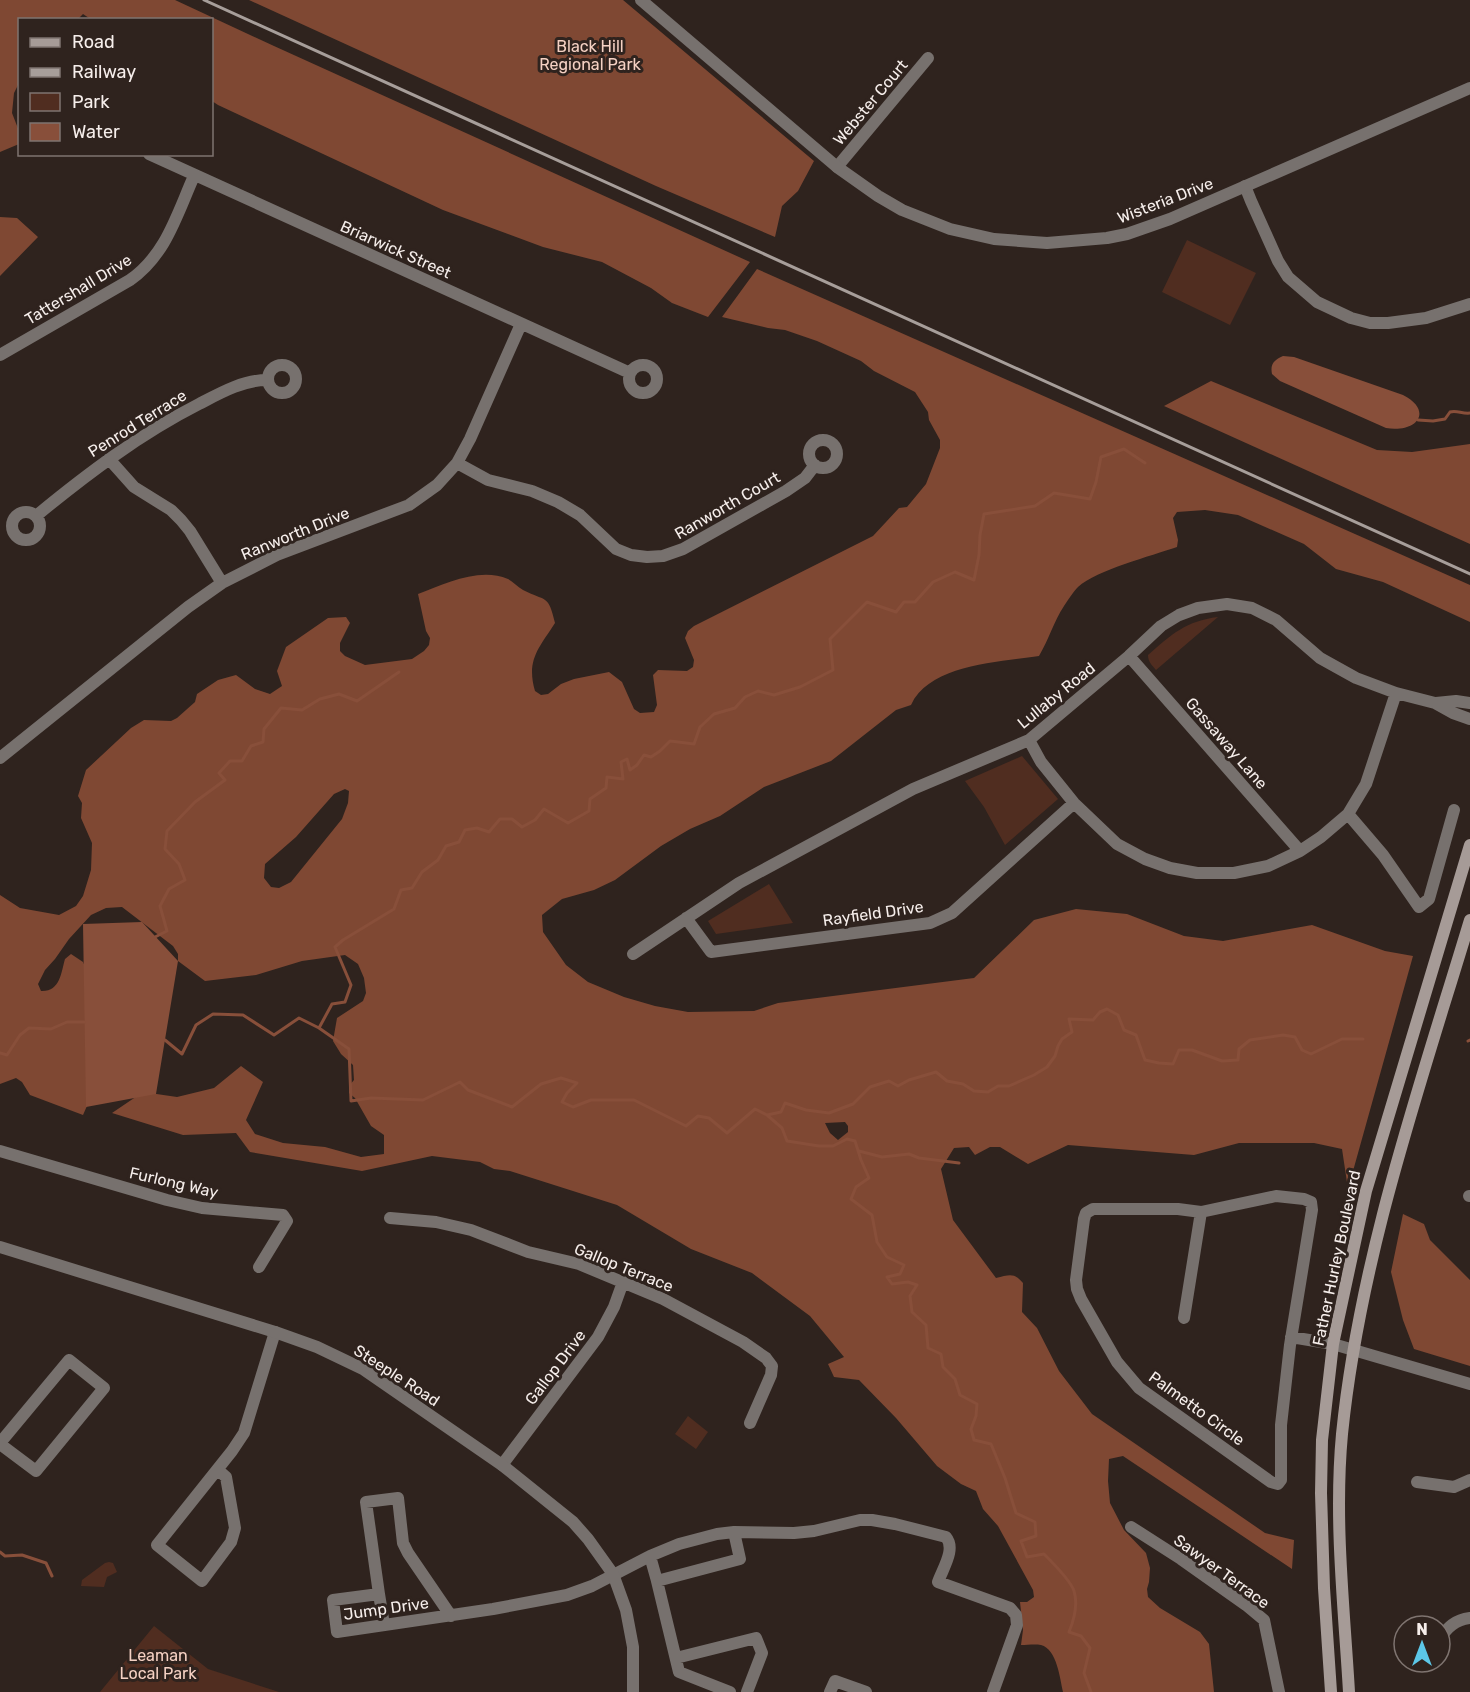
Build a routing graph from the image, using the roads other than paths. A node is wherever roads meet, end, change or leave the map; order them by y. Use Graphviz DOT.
graph roads {
  1 [pos="641,0"];
  2 [pos="928,58"];
  3 [pos="1470,88"];
  4 [pos="152,156"];
  5 [pos="837,166"];
  6 [pos="194,176"];
  7 [pos="1245,186"];
  8 [pos="1470,304"];
  9 [pos="521,324"];
  10 [pos="0,355"];
  11 [pos="630,373"];
  12 [pos="267,380"];
  13 [pos="110,459"];
  14 [pos="458,463"];
  15 [pos="815,465"];
  16 [pos="36,516"];
  17 [pos="222,583"];
  18 [pos="1129,656"];
  19 [pos="1396,693"];
  20 [pos="1435,703"];
  21 [pos="1470,703"];
  22 [pos="1470,718"];
  23 [pos="1029,740"];
  24 [pos="0,758"];
  25 [pos="1074,803"];
  26 [pos="1454,810"];
  27 [pos="1348,814"];
  28 [pos="1470,845"];
  29 [pos="1300,851"];
  30 [pos="686,918"];
  31 [pos="1470,920"];
  32 [pos="633,954"];
  33 [pos="0,1151"];
  34 [pos="1201,1212"];
  35 [pos="390,1218"];
  36 [pos="0,1247"];
  37 [pos="259,1268"];
  38 [pos="623,1281"];
  39 [pos="1184,1318"];
  40 [pos="275,1332"];
  41 [pos="1291,1337"];
  42 [pos="1333,1344"];
  43 [pos="1353,1350"];
  44 [pos="1470,1384"];
  45 [pos="750,1423"];
  46 [pos="0,1444"];
  47 [pos="502,1465"];
  48 [pos="218,1470"];
  49 [pos="1470,1480"];
  50 [pos="1417,1482"];
  51 [pos="1131,1527"];
  52 [pos="734,1532"];
  53 [pos="650,1556"];
  54 [pos="613,1574"];
  55 [pos="657,1581"];
  56 [pos="379,1594"];
  57 [pos="451,1616"];
  58 [pos="1470,1618"];
  59 [pos="1452,1624"];
  60 [pos="384,1625"];
  61 [pos="676,1658"];
  62 [pos="633,1692"];
  63 [pos="730,1692"];
  64 [pos="747,1692"];
  65 [pos="830,1692"];
  66 [pos="866,1692"];
  67 [pos="993,1692"];
  68 [pos="1280,1692"];
  69 [pos="1331,1692"];
  70 [pos="1349,1692"];
  1 -- 5 [label="street, Wisteria Drive"];
  2 -- 5 [label="street, Webster Court"];
  3 -- 7 [label="street, Wisteria Drive"];
  4 -- 6 [label="street, Briarwick Street"];
  5 -- 7 [label="street, Wisteria Drive"];
  6 -- 9 [label="street, Briarwick Street"];
  6 -- 10 [label="street, Tattershall Drive"];
  7 -- 8 [label="street"];
  9 -- 11 [label="street, Briarwick Street"];
  9 -- 14 [label="street, Ranworth Drive"];
  12 -- 13 [label="street, Penrod Terrace"];
  13 -- 16 [label="street, Penrod Terrace"];
  13 -- 17 [label="street"];
  14 -- 15 [label="street, Ranworth Court"];
  14 -- 17 [label="street, Ranworth Drive"];
  17 -- 24 [label="street, Ranworth Drive"];
  18 -- 19 [label="street, Lullaby Road"];
  18 -- 23 [label="street, Lullaby Road"];
  18 -- 29 [label="street, Gassaway Lane"];
  19 -- 20 [label="street, Lullaby Road"];
  19 -- 27 [label="street"];
  20 -- 21 [label="street, Lullaby Road"];
  20 -- 22 [label="street, Lullaby Road"];
  23 -- 25 [label="street"];
  23 -- 30 [label="street, Lullaby Road"];
  25 -- 29 [label="street"];
  25 -- 30 [label="street, Rayfield Drive"];
  26 -- 27 [label="street"];
  27 -- 29 [label="street"];
  28 -- 42 [label="main road, Father Hurley Boulevard"];
  30 -- 32 [label="street, Lullaby Road"];
  31 -- 43 [label="main road"];
  33 -- 37 [label="street, Furlong Way"];
  34 -- 39 [label="street"];
  34 -- 41 [label="street, Palmetto Circle"];
  34 -- 41 [label="street, Palmetto Circle"];
  35 -- 38 [label="street, Gallop Terrace"];
  36 -- 40 [label="street, Steeple Road"];
  38 -- 45 [label="street, Gallop Terrace"];
  38 -- 47 [label="street, Gallop Drive"];
  40 -- 47 [label="street, Steeple Road"];
  40 -- 48 [label="street"];
  41 -- 42 [label="street"];
  42 -- 43 [label="street"];
  42 -- 69 [label="main road, Father Hurley Boulevard"];
  43 -- 44 [label="street"];
  43 -- 70 [label="main road"];
  46 -- 46 [label="street"];
  47 -- 54 [label="street, Steeple Road"];
  48 -- 48 [label="street"];
  49 -- 50 [label="street"];
  51 -- 68 [label="street, Sawyer Terrace"];
  52 -- 53 [label="street, Jump Drive"];
  52 -- 55 [label="street"];
  52 -- 67 [label="street, Jump Drive"];
  53 -- 54 [label="street, Jump Drive"];
  53 -- 55 [label="street"];
  54 -- 57 [label="street, Jump Drive"];
  54 -- 62 [label="street, Steeple Road"];
  55 -- 61 [label="street"];
  56 -- 57 [label="street, Jump Drive"];
  56 -- 60 [label="street"];
  56 -- 60 [label="street, Jump Drive"];
  57 -- 60 [label="street, Jump Drive"];
  58 -- 59 [label="street"];
  61 -- 63 [label="street"];
  61 -- 64 [label="street"];
  65 -- 66 [label="street"];
}
